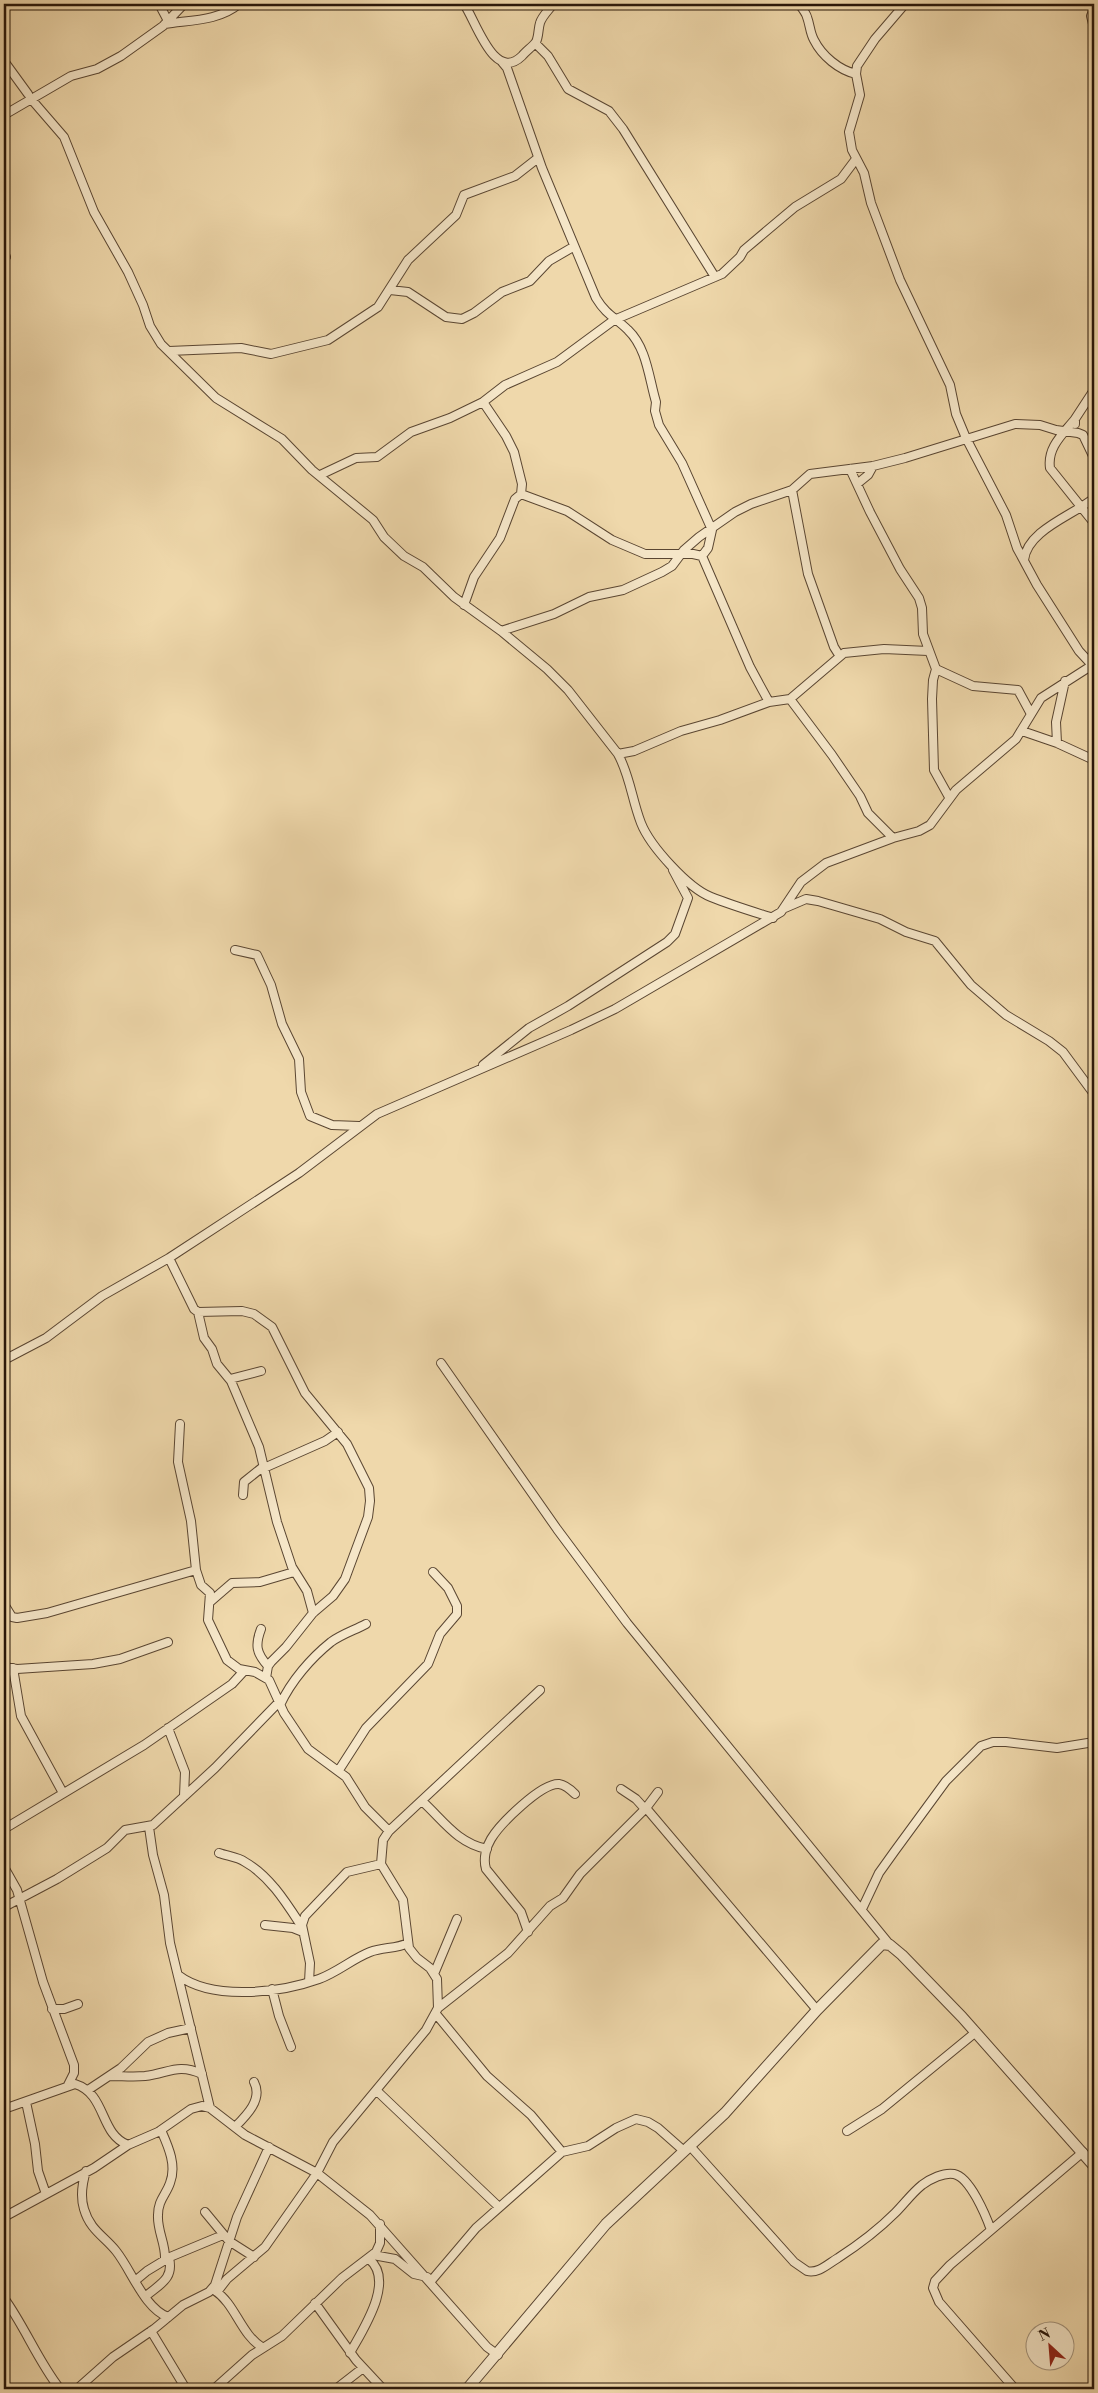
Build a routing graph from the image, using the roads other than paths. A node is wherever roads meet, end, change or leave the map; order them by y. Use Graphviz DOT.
graph roads {
  1 [pos="159,4"];
  2 [pos="184,4"];
  3 [pos="239,4"];
  4 [pos="464,4"];
  5 [pos="553,4"];
  6 [pos="799,4"];
  7 [pos="905,4"];
  8 [pos="1094,9"];
  9 [pos="167,22"];
  10 [pos="1094,28"];
  11 [pos="535,42"];
  12 [pos="4,61"];
  13 [pos="502,62"];
  14 [pos="856,74"];
  15 [pos="30,97"];
  16 [pos="4,115"];
  17 [pos="538,158"];
  18 [pos="856,159"];
  19 [pos="574,247"];
  20 [pos="715,277"];
  21 [pos="390,290"];
  22 [pos="614,320"];
  23 [pos="169,351"];
  24 [pos="1094,390"];
  25 [pos="483,402"];
  26 [pos="1075,419"];
  27 [pos="1064,431"];
  28 [pos="1078,433"];
  29 [pos="966,438"];
  30 [pos="1094,458"];
  31 [pos="874,466"];
  32 [pos="850,469"];
  33 [pos="320,475"];
  34 [pos="857,484"];
  35 [pos="792,490"];
  36 [pos="521,494"];
  37 [pos="1094,498"];
  38 [pos="1082,508"];
  39 [pos="1094,523"];
  40 [pos="712,530"];
  41 [pos="680,555"];
  42 [pos="702,556"];
  43 [pos="1024,560"];
  44 [pos="464,605"];
  45 [pos="501,631"];
  46 [pos="928,651"];
  47 [pos="1079,651"];
  48 [pos="839,655"];
  49 [pos="1093,665"];
  50 [pos="936,669"];
  51 [pos="1079,672"];
  52 [pos="1065,681"];
  53 [pos="790,699"];
  54 [pos="769,702"];
  55 [pos="1031,714"];
  56 [pos="1022,731"];
  57 [pos="1057,743"];
  58 [pos="618,754"];
  59 [pos="1094,760"];
  60 [pos="949,797"];
  61 [pos="893,838"];
  62 [pos="671,866"];
  63 [pos="785,908"];
  64 [pos="772,918"];
  65 [pos="235,950"];
  66 [pos="476,1072"];
  67 [pos="1094,1094"];
  68 [pos="359,1126"];
  69 [pos="169,1258"];
  70 [pos="198,1312"];
  71 [pos="4,1360"];
  72 [pos="441,1362"];
  73 [pos="261,1372"];
  74 [pos="230,1379"];
  75 [pos="180,1424"];
  76 [pos="338,1432"];
  77 [pos="264,1467"];
  78 [pos="242,1495"];
  79 [pos="196,1570"];
  80 [pos="294,1572"];
  81 [pos="433,1572"];
  82 [pos="210,1602"];
  83 [pos="4,1604"];
  84 [pos="313,1613"];
  85 [pos="366,1624"];
  86 [pos="261,1629"];
  87 [pos="168,1642"];
  88 [pos="268,1666"];
  89 [pos="4,1667"];
  90 [pos="14,1668"];
  91 [pos="244,1671"];
  92 [pos="266,1678"];
  93 [pos="540,1690"];
  94 [pos="279,1704"];
  95 [pos="168,1728"];
  96 [pos="1094,1742"];
  97 [pos="339,1770"];
  98 [pos="621,1789"];
  99 [pos="658,1792"];
  100 [pos="63,1793"];
  101 [pos="575,1794"];
  102 [pos="184,1796"];
  103 [pos="422,1801"];
  104 [pos="645,1808"];
  105 [pos="149,1827"];
  106 [pos="4,1829"];
  107 [pos="388,1830"];
  108 [pos="487,1849"];
  109 [pos="219,1853"];
  110 [pos="381,1864"];
  111 [pos="4,1867"];
  112 [pos="19,1900"];
  113 [pos="4,1907"];
  114 [pos="862,1909"];
  115 [pos="457,1919"];
  116 [pos="265,1925"];
  117 [pos="302,1930"];
  118 [pos="528,1932"];
  119 [pos="408,1943"];
  120 [pos="890,1945"];
  121 [pos="434,1974"];
  122 [pos="178,1975"];
  123 [pos="309,1982"];
  124 [pos="272,1989"];
  125 [pos="78,2004"];
  126 [pos="52,2009"];
  127 [pos="817,2010"];
  128 [pos="437,2011"];
  129 [pos="191,2028"];
  130 [pos="976,2032"];
  131 [pos="291,2047"];
  132 [pos="202,2074"];
  133 [pos="110,2076"];
  134 [pos="254,2082"];
  135 [pos="68,2085"];
  136 [pos="88,2090"];
  137 [pos="377,2091"];
  138 [pos="26,2102"];
  139 [pos="16,2106"];
  140 [pos="210,2108"];
  141 [pos="4,2109"];
  142 [pos="4,2113"];
  143 [pos="235,2127"];
  144 [pos="161,2130"];
  145 [pos="847,2131"];
  146 [pos="128,2145"];
  147 [pos="269,2147"];
  148 [pos="687,2149"];
  149 [pos="562,2152"];
  150 [pos="1083,2152"];
  151 [pos="1094,2166"];
  152 [pos="86,2171"];
  153 [pos="317,2173"];
  154 [pos="60,2186"];
  155 [pos="46,2194"];
  156 [pos="81,2195"];
  157 [pos="499,2207"];
  158 [pos="205,2212"];
  159 [pos="4,2217"];
  160 [pos="380,2224"];
  161 [pos="991,2230"];
  162 [pos="223,2234"];
  163 [pos="229,2241"];
  164 [pos="254,2257"];
  165 [pos="371,2257"];
  166 [pos="167,2259"];
  167 [pos="429,2279"];
  168 [pos="135,2281"];
  169 [pos="214,2291"];
  170 [pos="146,2296"];
  171 [pos="4,2298"];
  172 [pos="315,2303"];
  173 [pos="156,2311"];
  174 [pos="168,2317"];
  175 [pos="152,2330"];
  176 [pos="263,2348"];
  177 [pos="350,2353"];
  178 [pos="498,2355"];
  179 [pos="363,2368"];
  180 [pos="472,2388"];
  181 [pos="60,2389"];
  182 [pos="77,2389"];
  183 [pos="186,2389"];
  184 [pos="214,2389"];
  185 [pos="336,2389"];
  186 [pos="383,2389"];
  187 [pos="1015,2389"];
  1 -- 9 [label="street"];
  2 -- 9 [label="street"];
  3 -- 9 [label="street"];
  4 -- 13 [label="street"];
  5 -- 11 [label="street"];
  6 -- 14 [label="street"];
  7 -- 14 [label="street"];
  8 -- 10 [label="street"];
  9 -- 15 [label="street"];
  11 -- 13 [label="street"];
  11 -- 20 [label="street"];
  12 -- 15 [label="street"];
  13 -- 17 [label="street"];
  14 -- 18 [label="street"];
  15 -- 16 [label="street"];
  15 -- 23 [label="street"];
  17 -- 19 [label="street"];
  17 -- 21 [label="street"];
  18 -- 20 [label="street"];
  18 -- 29 [label="street"];
  19 -- 21 [label="street"];
  19 -- 22 [label="street"];
  20 -- 22 [label="street"];
  21 -- 23 [label="street"];
  22 -- 25 [label="street"];
  22 -- 40 [label="street"];
  23 -- 33 [label="street"];
  24 -- 26 [label="street"];
  25 -- 33 [label="street"];
  25 -- 36 [label="street"];
  26 -- 27 [label="street"];
  26 -- 28 [label="street"];
  27 -- 28 [label="street"];
  27 -- 29 [label="street"];
  27 -- 38 [label="street"];
  28 -- 30 [label="street"];
  29 -- 31 [label="street"];
  29 -- 43 [label="street"];
  31 -- 32 [label="street"];
  31 -- 34 [label="street"];
  32 -- 34 [label="street"];
  32 -- 35 [label="street"];
  33 -- 44 [label="street"];
  34 -- 46 [label="street"];
  35 -- 40 [label="street"];
  35 -- 48 [label="street"];
  36 -- 41 [label="street"];
  36 -- 44 [label="street"];
  37 -- 38 [label="street"];
  38 -- 39 [label="street"];
  38 -- 43 [label="street"];
  40 -- 41 [label="street"];
  40 -- 42 [label="street"];
  41 -- 42 [label="street"];
  41 -- 45 [label="street"];
  42 -- 54 [label="street"];
  43 -- 47 [label="street"];
  44 -- 45 [label="street"];
  45 -- 58 [label="street"];
  46 -- 48 [label="street"];
  46 -- 50 [label="street"];
  47 -- 49 [label="street"];
  47 -- 51 [label="street"];
  48 -- 53 [label="street"];
  49 -- 51 [label="street"];
  50 -- 55 [label="street"];
  50 -- 60 [label="street"];
  51 -- 52 [label="street"];
  52 -- 55 [label="street"];
  52 -- 57 [label="street"];
  53 -- 54 [label="street"];
  53 -- 61 [label="street"];
  54 -- 58 [label="street"];
  55 -- 56 [label="street"];
  56 -- 57 [label="street"];
  56 -- 60 [label="street"];
  57 -- 59 [label="street"];
  58 -- 62 [label="street"];
  60 -- 61 [label="street"];
  61 -- 63 [label="street"];
  62 -- 64 [label="street"];
  62 -- 66 [label="street"];
  63 -- 64 [label="street"];
  63 -- 67 [label="street"];
  64 -- 66 [label="street"];
  65 -- 68 [label="street"];
  66 -- 68 [label="street"];
  68 -- 69 [label="street"];
  69 -- 70 [label="street"];
  69 -- 71 [label="street"];
  70 -- 74 [label="street"];
  70 -- 76 [label="street"];
  72 -- 114 [label="street"];
  73 -- 74 [label="street"];
  74 -- 77 [label="street"];
  75 -- 79 [label="street"];
  76 -- 77 [label="street"];
  76 -- 84 [label="street"];
  77 -- 78 [label="street"];
  77 -- 80 [label="street"];
  79 -- 82 [label="street"];
  79 -- 83 [label="street"];
  80 -- 82 [label="street"];
  80 -- 84 [label="street"];
  81 -- 97 [label="street"];
  82 -- 91 [label="street"];
  84 -- 88 [label="street"];
  85 -- 94 [label="street"];
  86 -- 88 [label="street"];
  87 -- 90 [label="street"];
  88 -- 92 [label="street"];
  89 -- 90 [label="street"];
  90 -- 100 [label="street"];
  91 -- 92 [label="street"];
  91 -- 95 [label="street"];
  92 -- 94 [label="street"];
  93 -- 103 [label="street"];
  94 -- 97 [label="street"];
  94 -- 102 [label="street"];
  95 -- 100 [label="street"];
  95 -- 102 [label="street"];
  96 -- 114 [label="street"];
  97 -- 107 [label="street"];
  98 -- 104 [label="street"];
  99 -- 104 [label="street"];
  100 -- 106 [label="street"];
  101 -- 108 [label="street"];
  102 -- 105 [label="street"];
  103 -- 107 [label="street"];
  103 -- 108 [label="street"];
  104 -- 118 [label="street"];
  104 -- 127 [label="street"];
  105 -- 112 [label="street"];
  105 -- 122 [label="street"];
  107 -- 110 [label="street"];
  108 -- 118 [label="street"];
  109 -- 117 [label="street"];
  110 -- 117 [label="street"];
  110 -- 119 [label="street"];
  111 -- 112 [label="street"];
  112 -- 113 [label="street"];
  112 -- 126 [label="street"];
  114 -- 120 [label="street"];
  115 -- 121 [label="street"];
  116 -- 117 [label="street"];
  117 -- 123 [label="street"];
  118 -- 128 [label="street"];
  119 -- 121 [label="street"];
  119 -- 123 [label="street"];
  120 -- 127 [label="street"];
  120 -- 130 [label="street"];
  121 -- 128 [label="street"];
  122 -- 124 [label="street"];
  122 -- 129 [label="street"];
  123 -- 124 [label="street"];
  124 -- 131 [label="street"];
  125 -- 126 [label="street"];
  126 -- 135 [label="street"];
  127 -- 148 [label="street"];
  128 -- 137 [label="street"];
  128 -- 149 [label="street"];
  129 -- 132 [label="street"];
  129 -- 133 [label="street"];
  130 -- 145 [label="street"];
  130 -- 150 [label="street"];
  132 -- 133 [label="street"];
  132 -- 140 [label="street"];
  133 -- 136 [label="street"];
  134 -- 143 [label="street"];
  135 -- 136 [label="street"];
  135 -- 138 [label="street"];
  136 -- 146 [label="street"];
  137 -- 153 [label="street"];
  137 -- 157 [label="street"];
  138 -- 139 [label="street"];
  138 -- 155 [label="street"];
  139 -- 141 [label="street"];
  139 -- 142 [label="street"];
  140 -- 143 [label="street"];
  140 -- 144 [label="street"];
  143 -- 147 [label="street"];
  144 -- 146 [label="street"];
  144 -- 166 [label="street"];
  146 -- 152 [label="street"];
  147 -- 153 [label="street"];
  147 -- 163 [label="street"];
  148 -- 149 [label="street"];
  148 -- 161 [label="street"];
  148 -- 178 [label="street"];
  149 -- 157 [label="street"];
  150 -- 151 [label="street"];
  150 -- 161 [label="street"];
  152 -- 154 [label="street"];
  152 -- 156 [label="street"];
  153 -- 160 [label="street"];
  153 -- 164 [label="street"];
  154 -- 155 [label="street"];
  154 -- 156 [label="street"];
  155 -- 159 [label="street"];
  156 -- 168 [label="street"];
  157 -- 167 [label="street"];
  158 -- 162 [label="street"];
  160 -- 165 [label="street"];
  160 -- 167 [label="street"];
  161 -- 187 [label="street"];
  162 -- 163 [label="street"];
  162 -- 166 [label="street"];
  163 -- 164 [label="street"];
  163 -- 169 [label="street"];
  164 -- 169 [label="street"];
  165 -- 167 [label="street"];
  165 -- 172 [label="street"];
  165 -- 177 [label="street"];
  166 -- 168 [label="street"];
  166 -- 170 [label="street"];
  167 -- 178 [label="street"];
  168 -- 170 [label="street"];
  169 -- 174 [label="street"];
  169 -- 176 [label="street"];
  170 -- 173 [label="street"];
  171 -- 181 [label="street"];
  172 -- 176 [label="street"];
  172 -- 177 [label="street"];
  173 -- 174 [label="street"];
  173 -- 175 [label="street"];
  174 -- 175 [label="street"];
  175 -- 182 [label="street"];
  175 -- 183 [label="street"];
  176 -- 184 [label="street"];
  177 -- 179 [label="street"];
  178 -- 180 [label="street"];
  179 -- 185 [label="street"];
  179 -- 186 [label="street"];
}
